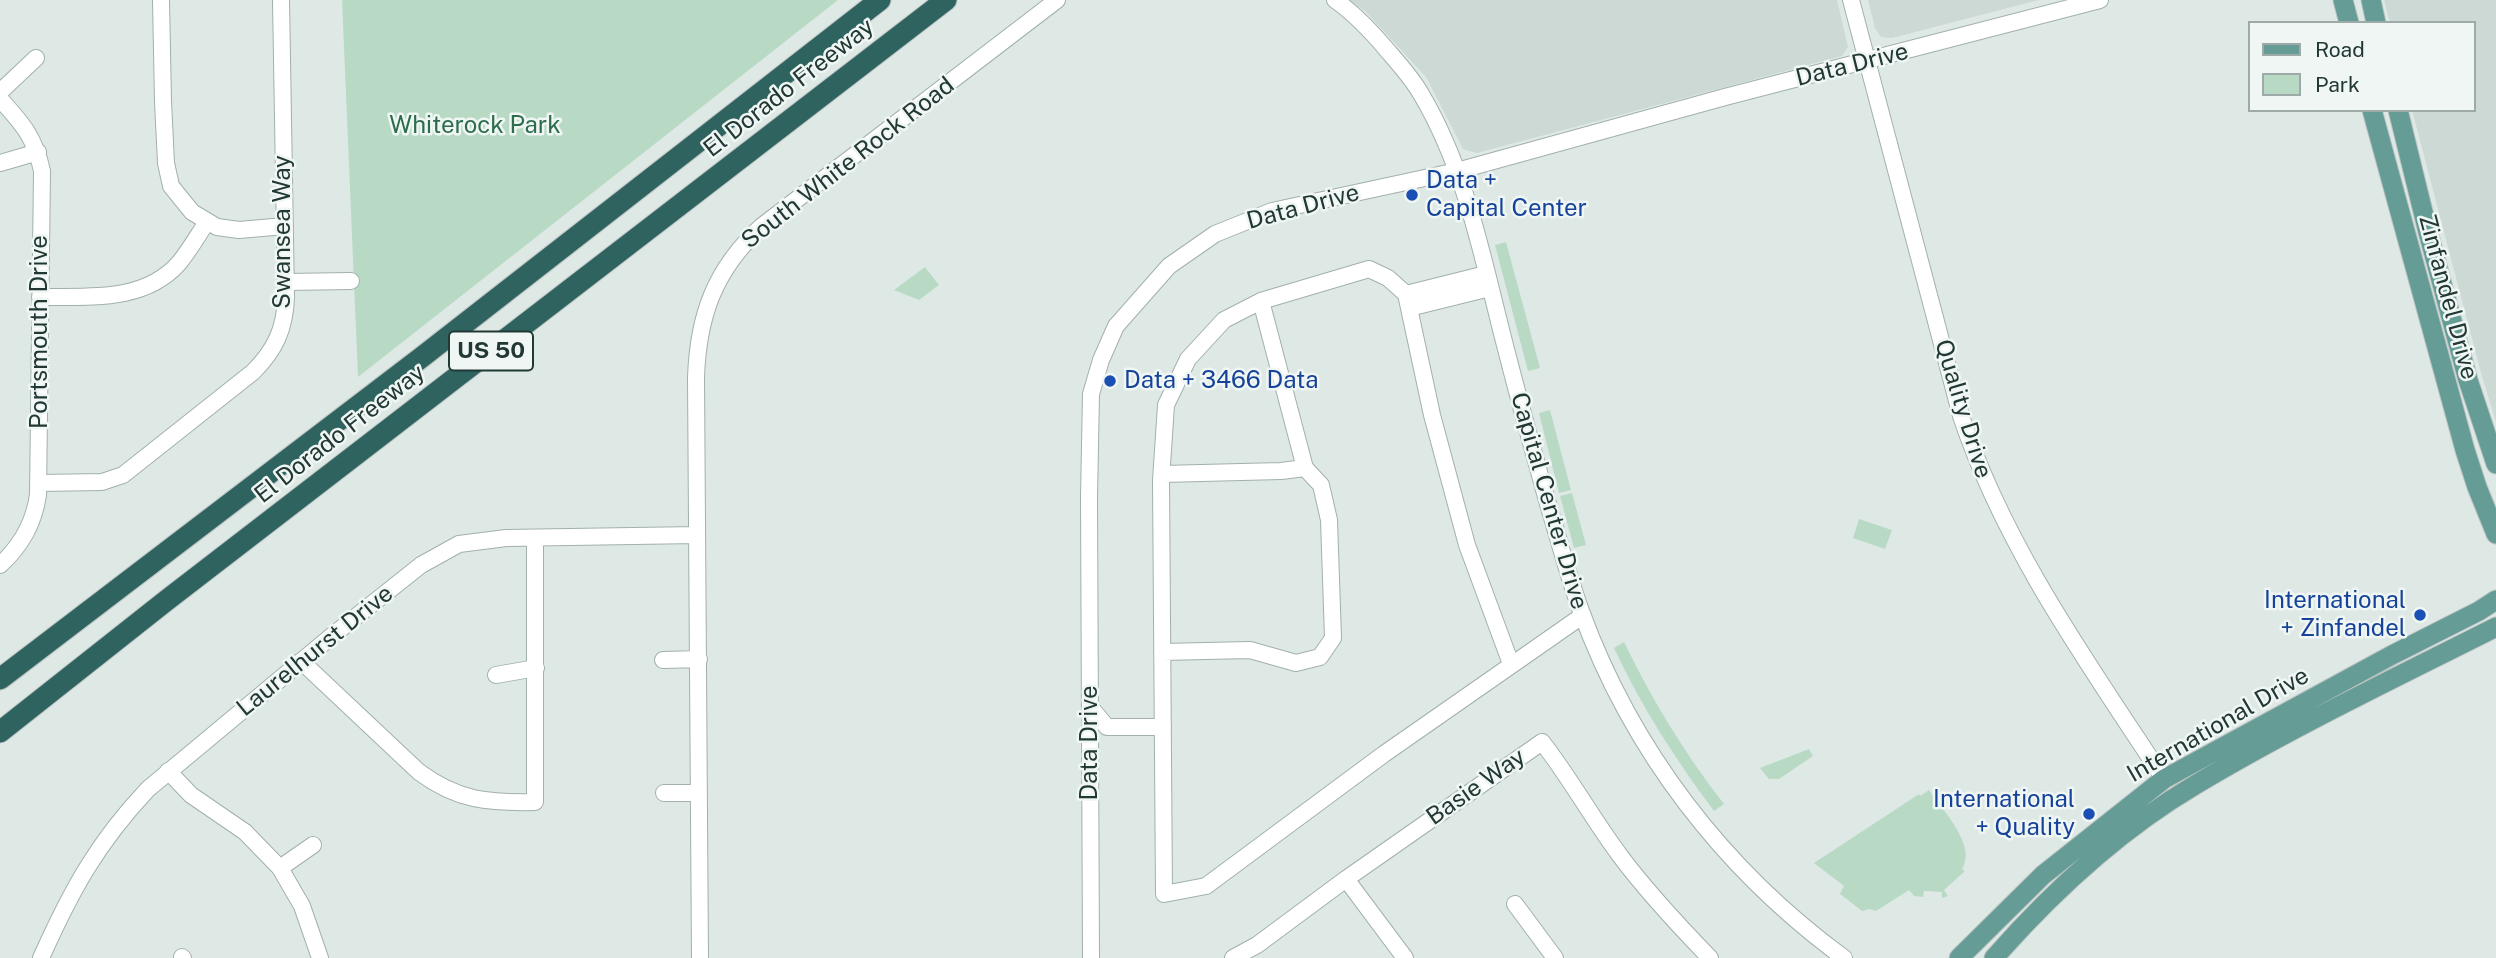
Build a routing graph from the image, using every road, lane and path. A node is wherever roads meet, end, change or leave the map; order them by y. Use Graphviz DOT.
graph roads {
  1 [pos="161,0"];
  2 [pos="281,0"];
  3 [pos="880,0"];
  4 [pos="946,0"];
  5 [pos="1057,0"];
  6 [pos="1335,0"];
  7 [pos="1851,0"];
  8 [pos="2100,0"];
  9 [pos="2343,0"];
  10 [pos="2371,0"];
  11 [pos="2348,21"];
  12 [pos="2376,21"];
  13 [pos="36,58"];
  14 [pos="1867,62"];
  15 [pos="0,92"];
  16 [pos="0,99"];
  17 [pos="2373,112"];
  18 [pos="2398,112"];
  19 [pos="38,152"];
  20 [pos="0,163"];
  21 [pos="1457,171"];
  22 [pos="207,222"];
  23 [pos="285,226"];
  24 [pos="351,281"];
  25 [pos="1488,281"];
  26 [pos="286,282"];
  27 [pos="40,297"];
  28 [pos="1261,300"];
  29 [pos="1407,301"];
  30 [pos="2496,464"];
  31 [pos="1305,468"];
  32 [pos="1162,474"];
  33 [pos="39,483"];
  34 [pos="2496,534"];
  35 [pos="697,536"];
  36 [pos="535,539"];
  37 [pos="0,565"];
  38 [pos="2496,600"];
  39 [pos="1582,615"];
  40 [pos="2496,627"];
  41 [pos="40,648"];
  42 [pos="1162,652"];
  43 [pos="699,659"];
  44 [pos="663,660"];
  45 [pos="301,661"];
  46 [pos="0,663"];
  47 [pos="1511,664"];
  48 [pos="536,668"];
  49 [pos="496,676"];
  50 [pos="0,679"];
  51 [pos="37,704"];
  52 [pos="1090,708"];
  53 [pos="2273,719"];
  54 [pos="1163,727"];
  55 [pos="0,732"];
  56 [pos="0,741"];
  57 [pos="168,771"];
  58 [pos="2164,779"];
  59 [pos="664,793"];
  60 [pos="699,793"];
  61 [pos="2183,793"];
  62 [pos="313,845"];
  63 [pos="280,868"];
  64 [pos="1346,879"];
  65 [pos="2059,891"];
  66 [pos="1514,904"];
  67 [pos="1262,951"];
  68 [pos="41,958"];
  69 [pos="320,958"];
  70 [pos="700,958"];
  71 [pos="1090,958"];
  72 [pos="1233,958"];
  73 [pos="1405,958"];
  74 [pos="1555,958"];
  75 [pos="1710,958"];
  76 [pos="1844,958"];
  77 [pos="1959,958"];
  78 [pos="1994,958"];
  1 -- 22 [label="street"];
  2 -- 23 [label="street, Swansea Way"];
  3 -- 41 [label="highway, El Dorado Freeway / US 50"];
  4 -- 51 [label="highway, El Dorado Freeway / US 50"];
  5 -- 35 [label="street, South White Rock Road"];
  6 -- 21 [label="street, Capital Center Drive"];
  7 -- 14 [label="street, Quality Drive"];
  8 -- 14 [label="street, Data Drive"];
  9 -- 11 [label="main road"];
  10 -- 12 [label="main road"];
  13 -- 15 [label="street"];
  14 -- 21 [label="street, Data Drive"];
  14 -- 58 [label="street, Quality Drive"];
  16 -- 19 [label="street, Portsmouth Drive"];
  17 -- 34 [label="main road, Zinfandel Drive"];
  18 -- 30 [label="main road, Zinfandel Drive"];
  19 -- 20 [label="street"];
  19 -- 27 [label="street, Portsmouth Drive"];
  21 -- 25 [label="street, Capital Center Drive"];
  21 -- 52 [label="street, Data Drive"];
  22 -- 23 [label="street"];
  22 -- 27 [label="street"];
  23 -- 26 [label="street, Swansea Way"];
  24 -- 26 [label="street"];
  25 -- 29 [label="street"];
  25 -- 39 [label="street, Capital Center Drive"];
  26 -- 33 [label="street, Swansea Way"];
  27 -- 33 [label="street, Portsmouth Drive"];
  28 -- 29 [label="street"];
  28 -- 31 [label="street"];
  28 -- 32 [label="street"];
  29 -- 47 [label="street"];
  31 -- 32 [label="street"];
  31 -- 42 [label="street"];
  32 -- 42 [label="street"];
  33 -- 37 [label="street, Portsmouth Drive"];
  35 -- 36 [label="street, Laurelhurst Drive"];
  35 -- 43 [label="street, South White Rock Road"];
  36 -- 45 [label="street, Laurelhurst Drive"];
  36 -- 48 [label="street"];
  38 -- 53 [label="main road, International Drive"];
  39 -- 47 [label="street"];
  39 -- 76 [label="street, Capital Center Drive"];
  40 -- 61 [label="main road, International Drive"];
  41 -- 46 [label="highway"];
  41 -- 50 [label="highway, El Dorado Freeway / US 50"];
  42 -- 54 [label="street"];
  43 -- 44 [label="street"];
  43 -- 60 [label="street, South White Rock Road"];
  45 -- 48 [label="street"];
  45 -- 57 [label="street, Laurelhurst Drive"];
  47 -- 54 [label="street"];
  48 -- 49 [label="street"];
  51 -- 55 [label="highway, El Dorado Freeway / US 50"];
  51 -- 56 [label="highway"];
  52 -- 54 [label="street"];
  52 -- 71 [label="street, Data Drive"];
  53 -- 58 [label="main road, International Drive"];
  53 -- 61 [label="main road"];
  57 -- 63 [label="street"];
  57 -- 68 [label="street, Laurelhurst Drive"];
  58 -- 65 [label="main road"];
  58 -- 77 [label="main road, International Drive"];
  59 -- 60 [label="street"];
  60 -- 70 [label="street, South White Rock Road"];
  61 -- 65 [label="main road, International Drive"];
  62 -- 63 [label="street"];
  63 -- 69 [label="street"];
  64 -- 67 [label="street, Basie Way"];
  64 -- 73 [label="street"];
  64 -- 75 [label="street, Basie Way"];
  65 -- 78 [label="main road, International Drive"];
  66 -- 74 [label="street"];
  67 -- 72 [label="street, Basie Way"];
}
